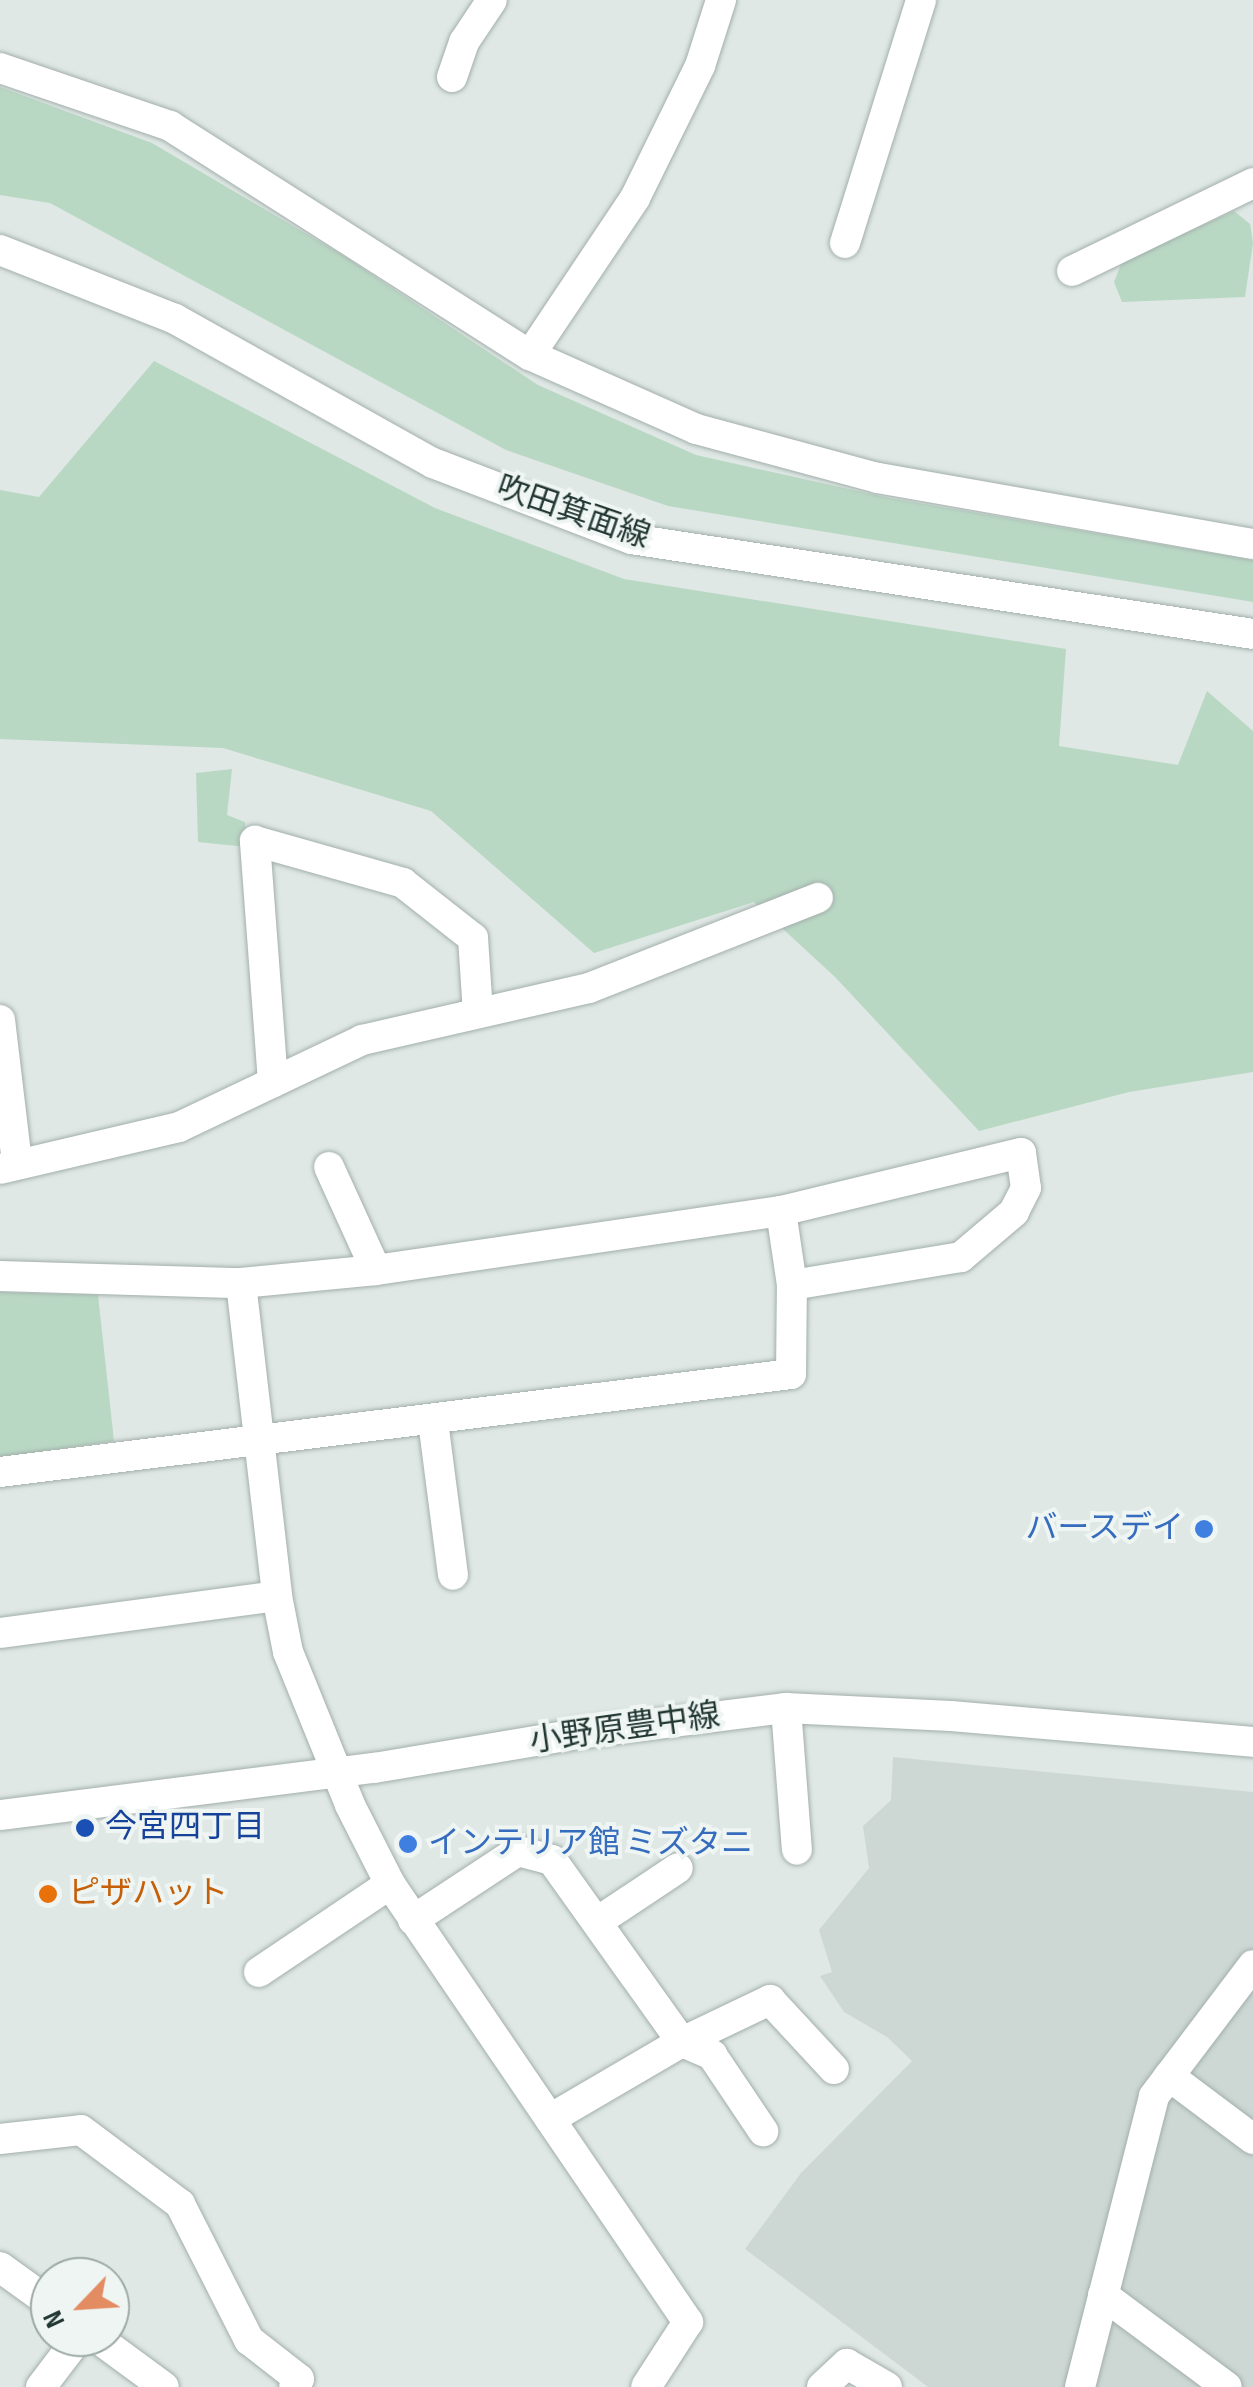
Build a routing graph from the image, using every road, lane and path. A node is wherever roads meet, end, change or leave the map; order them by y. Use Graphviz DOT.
graph roads {
  1 [pos="492,0"];
  2 [pos="721,0"];
  3 [pos="921,0"];
  4 [pos="0,68"];
  5 [pos="452,76"];
  6 [pos="1253,184"];
  7 [pos="845,243"];
  8 [pos="0,250"];
  9 [pos="1072,271"];
  10 [pos="530,355"];
  11 [pos="1253,544"];
  12 [pos="1253,634"];
  13 [pos="818,898"];
  14 [pos="478,1013"];
  15 [pos="0,1020"];
  16 [pos="273,1082"];
  17 [pos="8,1166"];
  18 [pos="329,1167"];
  19 [pos="781,1211"];
  20 [pos="376,1270"];
  21 [pos="0,1276"];
  22 [pos="240,1283"];
  23 [pos="792,1285"];
  24 [pos="433,1421"];
  25 [pos="260,1440"];
  26 [pos="0,1472"];
  27 [pos="453,1575"];
  28 [pos="278,1596"];
  29 [pos="0,1633"];
  30 [pos="786,1708"];
  31 [pos="1253,1742"];
  32 [pos="335,1770"];
  33 [pos="0,1814"];
  34 [pos="797,1850"];
  35 [pos="678,1868"];
  36 [pos="390,1884"];
  37 [pos="413,1920"];
  38 [pos="597,1922"];
  39 [pos="1253,1965"];
  40 [pos="259,1972"];
  41 [pos="682,2042"];
  42 [pos="834,2069"];
  43 [pos="1169,2076"];
  44 [pos="550,2118"];
  45 [pos="763,2131"];
  46 [pos="0,2139"];
  47 [pos="1253,2139"];
  48 [pos="0,2267"];
  49 [pos="30,2289"];
  50 [pos="1104,2295"];
  51 [pos="63,2357"];
  52 [pos="123,2357"];
  53 [pos="40,2387"];
  54 [pos="164,2387"];
  55 [pos="294,2387"];
  56 [pos="646,2387"];
  57 [pos="822,2387"];
  58 [pos="887,2387"];
  59 [pos="1080,2387"];
  60 [pos="1227,2387"];
  1 -- 5 [label="street"];
  2 -- 10 [label="street"];
  3 -- 7 [label="street"];
  4 -- 10 [label="street"];
  6 -- 9 [label="street"];
  8 -- 12 [label="street, 吹田箕面線"];
  10 -- 11 [label="street"];
  13 -- 14 [label="street"];
  14 -- 16 [label="street"];
  14 -- 16 [label="street"];
  15 -- 17 [label="street"];
  16 -- 17 [label="street"];
  18 -- 20 [label="street"];
  19 -- 20 [label="street"];
  19 -- 23 [label="street"];
  19 -- 23 [label="street"];
  20 -- 22 [label="street"];
  21 -- 22 [label="street"];
  22 -- 25 [label="street"];
  23 -- 24 [label="street"];
  24 -- 25 [label="street"];
  24 -- 27 [label="street"];
  25 -- 26 [label="street"];
  25 -- 28 [label="street"];
  28 -- 29 [label="street"];
  28 -- 32 [label="street"];
  30 -- 31 [label="street, 小野原豊中線"];
  30 -- 32 [label="street, 小野原豊中線"];
  30 -- 34 [label="street"];
  32 -- 33 [label="street, 小野原豊中線"];
  32 -- 36 [label="street"];
  35 -- 38 [label="street"];
  36 -- 37 [label="street"];
  36 -- 40 [label="street"];
  37 -- 38 [label="street"];
  37 -- 44 [label="street"];
  38 -- 41 [label="street"];
  39 -- 43 [label="street"];
  41 -- 42 [label="street"];
  41 -- 44 [label="street"];
  41 -- 45 [label="street"];
  43 -- 47 [label="street"];
  43 -- 50 [label="street"];
  44 -- 56 [label="street"];
  46 -- 55 [label="street"];
  48 -- 49 [label="street"];
  50 -- 59 [label="street"];
  50 -- 60 [label="street"];
  51 -- 53 [label="street"];
  52 -- 54 [label="street"];
  57 -- 58 [label="street"];
}
